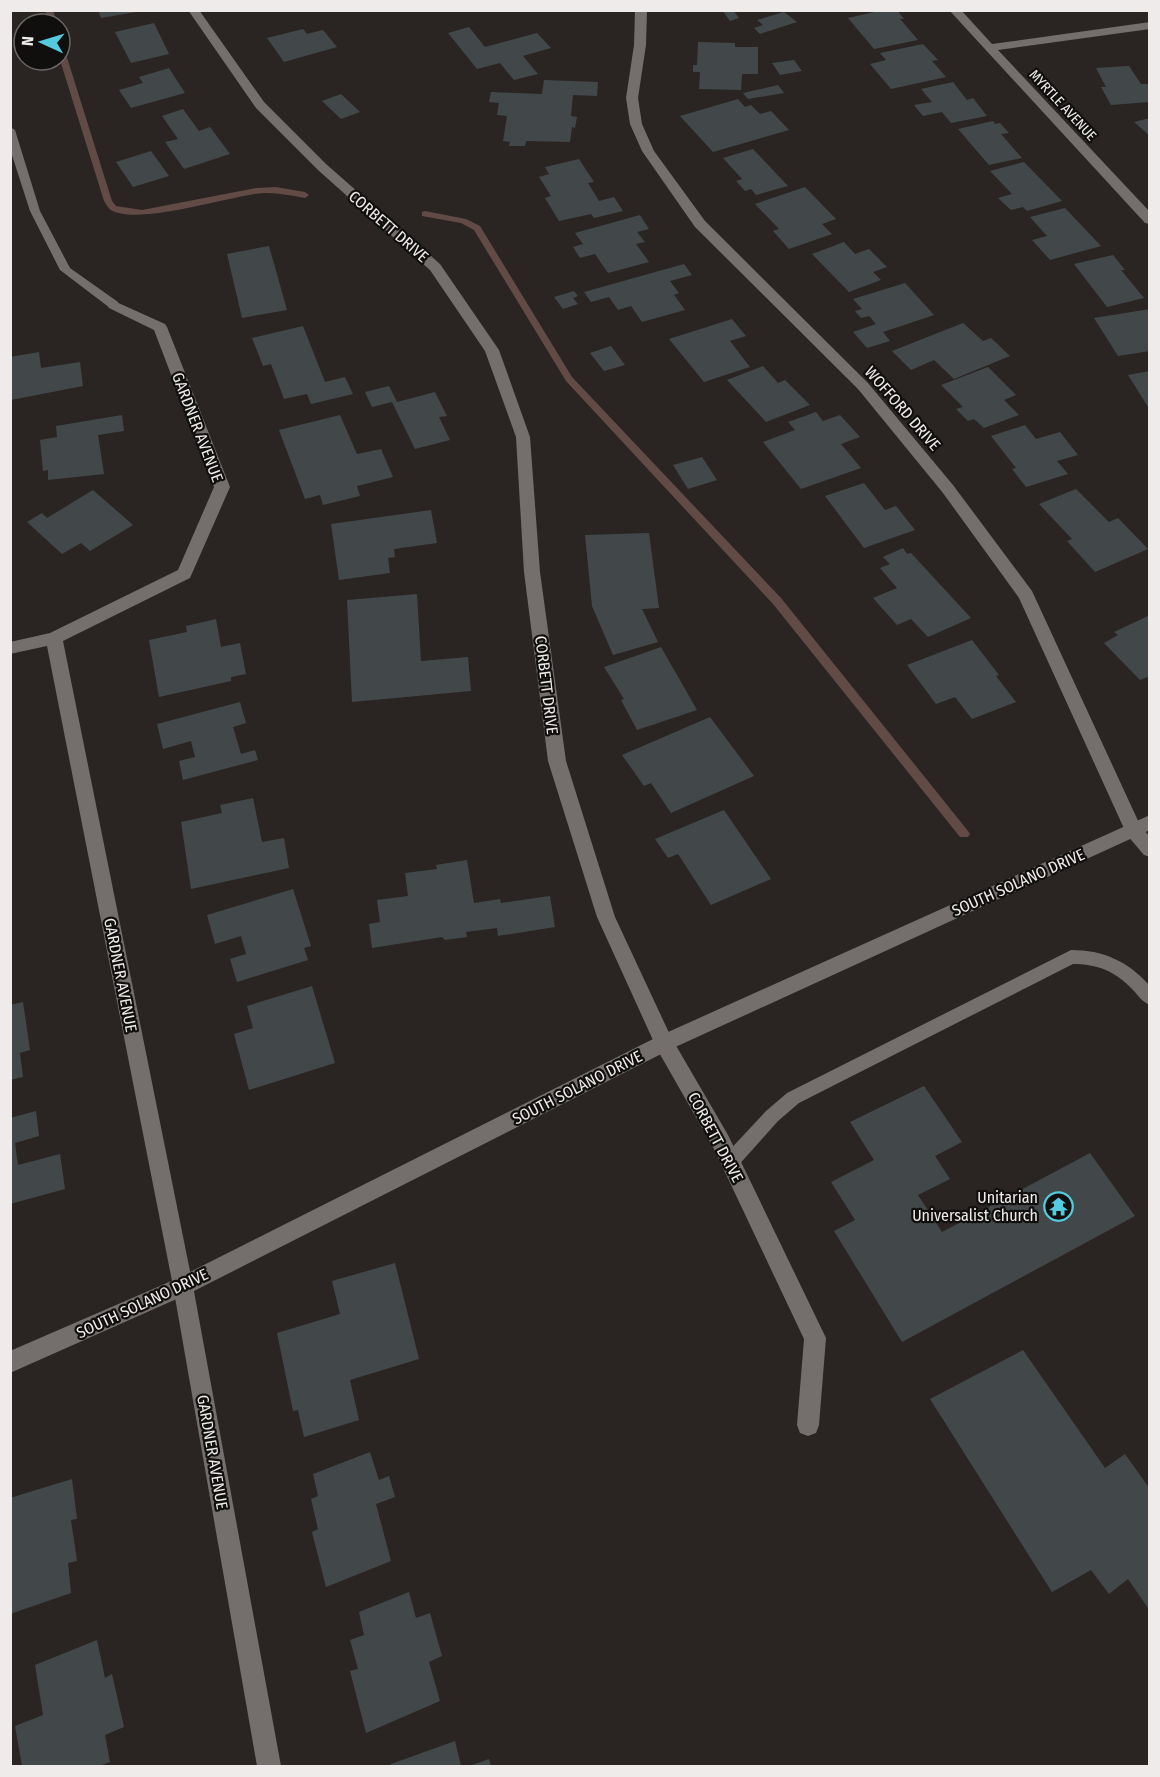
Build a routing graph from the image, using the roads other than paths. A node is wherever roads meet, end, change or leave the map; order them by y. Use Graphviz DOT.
graph roads {
  1 [pos="193,10"];
  2 [pos="641,10"];
  3 [pos="954,10"];
  4 [pos="1149,25"];
  5 [pos="989,48"];
  6 [pos="10,130"];
  7 [pos="1149,220"];
  8 [pos="114,305"];
  9 [pos="54,638"];
  10 [pos="10,648"];
  11 [pos="1141,826"];
  12 [pos="1149,850"];
  13 [pos="1149,998"];
  14 [pos="664,1043"];
  15 [pos="730,1162"];
  16 [pos="183,1286"];
  17 [pos="10,1362"];
  18 [pos="808,1425"];
  19 [pos="269,1767"];
  1 -- 14 [label="street, CORBETT DRIVE"];
  2 -- 11 [label="street, WOFFORD DRIVE"];
  3 -- 5 [label="street, MYRTLE AVENUE"];
  4 -- 5 [label="street"];
  5 -- 7 [label="street, MYRTLE AVENUE"];
  6 -- 8 [label="lane"];
  8 -- 9 [label="street, GARDNER AVENUE"];
  9 -- 10 [label="street"];
  9 -- 16 [label="street, GARDNER AVENUE"];
  11 -- 12 [label="street, WOFFORD DRIVE"];
  11 -- 14 [label="street, SOUTH SOLANO DRIVE"];
  13 -- 15 [label="lane"];
  14 -- 15 [label="street, CORBETT DRIVE"];
  14 -- 16 [label="street, SOUTH SOLANO DRIVE"];
  15 -- 18 [label="street, CORBETT DRIVE"];
  16 -- 17 [label="street, SOUTH SOLANO DRIVE"];
  16 -- 19 [label="street, GARDNER AVENUE"];
}
